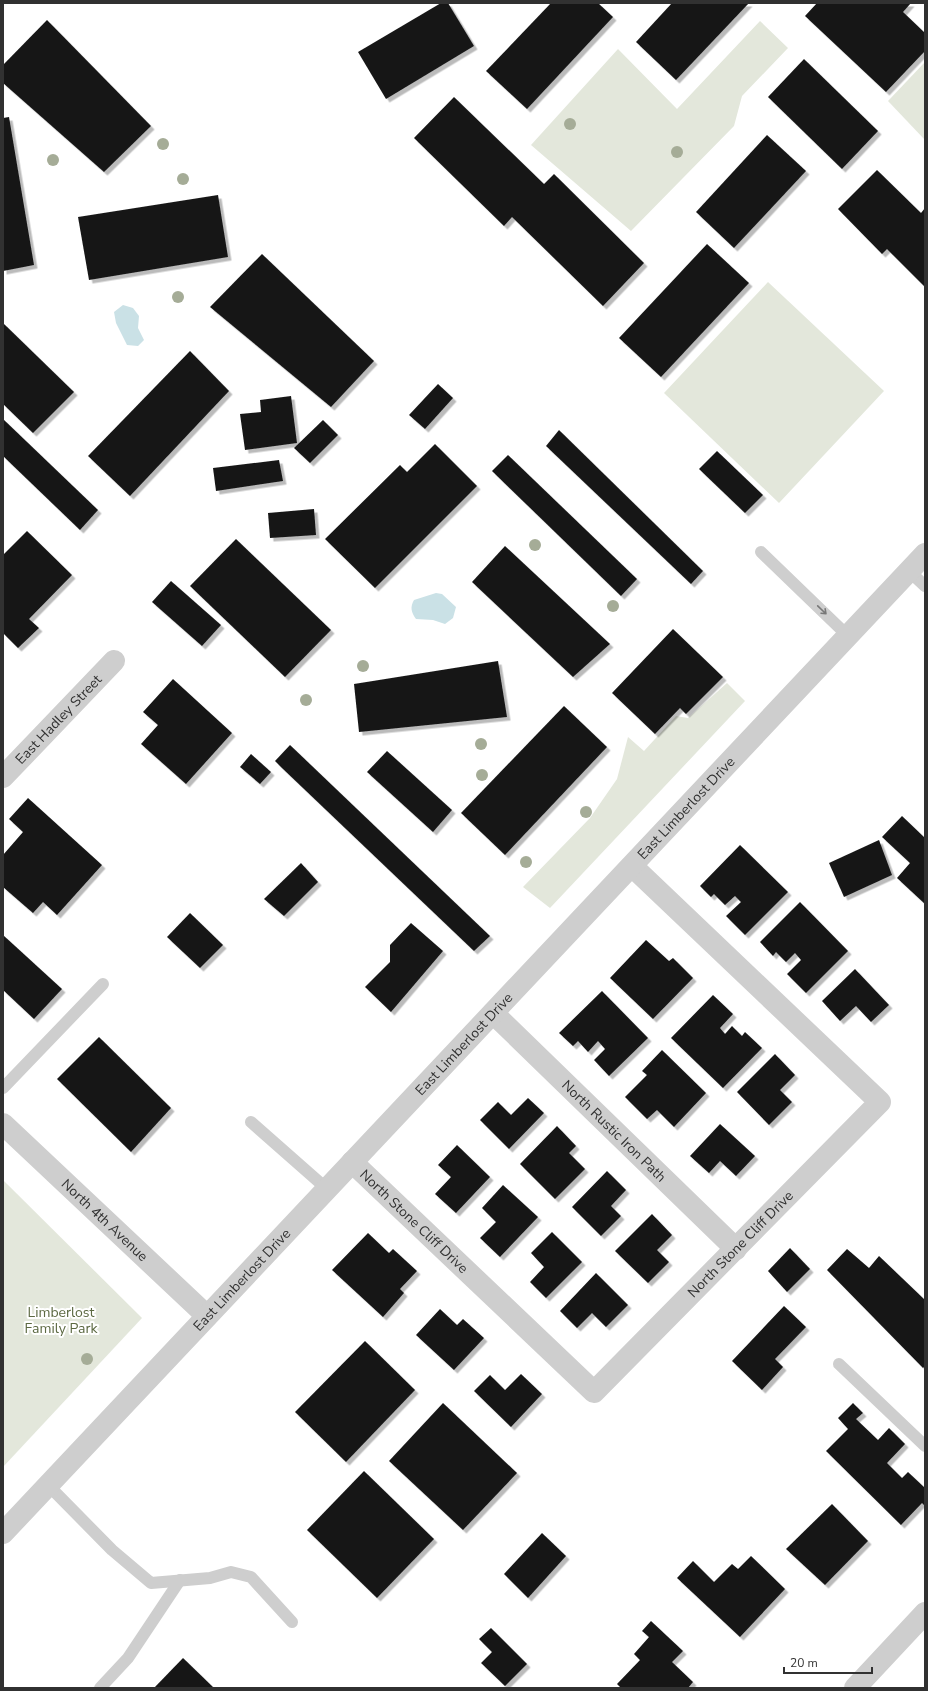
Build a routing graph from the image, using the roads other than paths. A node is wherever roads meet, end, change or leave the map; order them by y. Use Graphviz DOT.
graph roads {
  1 [pos="761,552"];
  2 [pos="925,554"];
  3 [pos="909,571"];
  4 [pos="925,586"];
  5 [pos="848,636"];
  6 [pos="114,661"];
  7 [pos="3,777"];
  8 [pos="632,866"];
  9 [pos="103,984"];
  10 [pos="493,1013"];
  11 [pos="3,1088"];
  12 [pos="251,1122"];
  13 [pos="3,1124"];
  14 [pos="352,1162"];
  15 [pos="327,1189"];
  16 [pos="736,1249"];
  17 [pos="207,1316"];
  18 [pos="838,1364"];
  19 [pos="925,1446"];
  20 [pos="48,1485"];
  21 [pos="3,1533"];
  22 [pos="180,1580"];
  23 [pos="925,1613"];
  24 [pos="292,1622"];
  25 [pos="100,1688"];
  26 [pos="854,1688"];
  1 -- 5 [label="lane, one-way"];
  2 -- 3 [label="street, East Limberlost Drive"];
  3 -- 4 [label="lane"];
  3 -- 5 [label="street, East Limberlost Drive"];
  5 -- 8 [label="street, East Limberlost Drive"];
  6 -- 7 [label="street, East Hadley Street"];
  8 -- 10 [label="street, East Limberlost Drive"];
  8 -- 16 [label="street, North Stone Cliff Drive"];
  9 -- 11 [label="lane"];
  10 -- 14 [label="street, East Limberlost Drive"];
  10 -- 16 [label="street, North Rustic Iron Path"];
  12 -- 15 [label="lane"];
  13 -- 17 [label="street, North 4th Avenue"];
  14 -- 15 [label="street, East Limberlost Drive"];
  14 -- 16 [label="street, North Stone Cliff Drive"];
  15 -- 17 [label="street, East Limberlost Drive"];
  17 -- 20 [label="street, East Limberlost Drive"];
  18 -- 19 [label="lane"];
  20 -- 21 [label="street, East Limberlost Drive"];
  20 -- 22 [label="lane"];
  22 -- 24 [label="lane"];
  22 -- 25 [label="lane"];
  23 -- 26 [label="street"];
}
